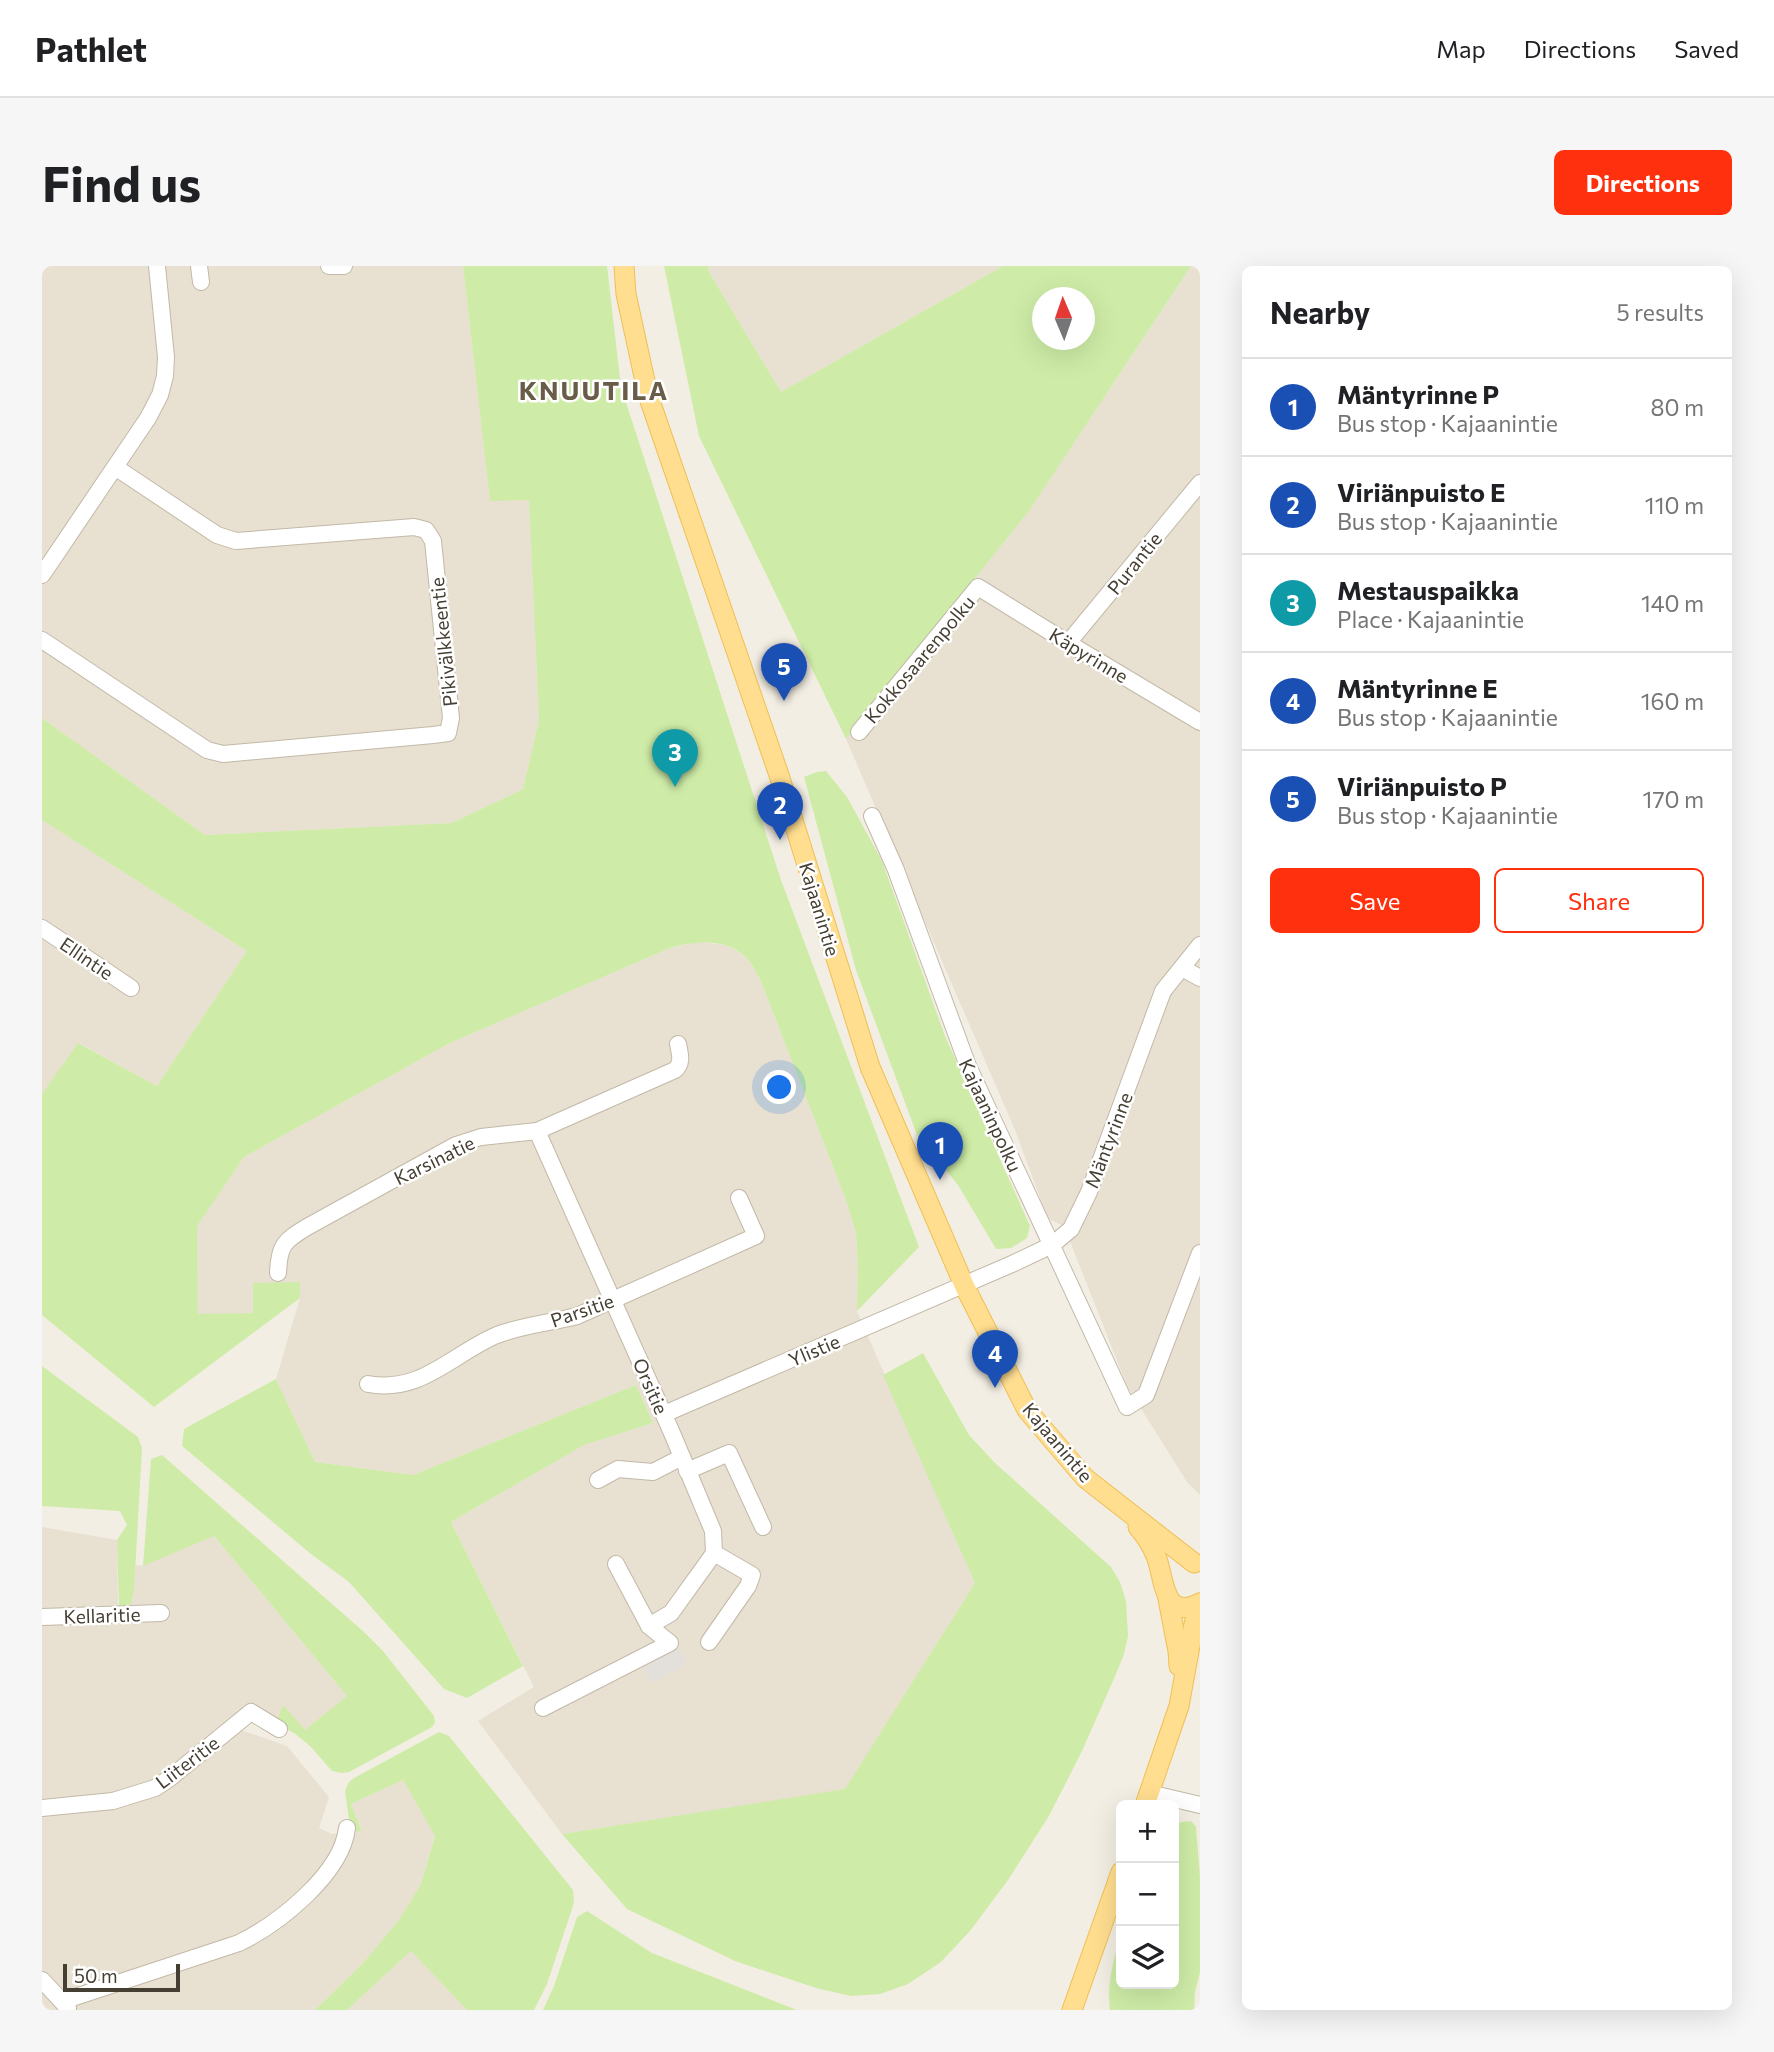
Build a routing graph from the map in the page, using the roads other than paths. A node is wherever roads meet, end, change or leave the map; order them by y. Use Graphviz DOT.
graph roads {
  1 [pos="157,266"];
  2 [pos="329,266"];
  3 [pos="344,266"];
  4 [pos="624,266"];
  5 [pos="116,467"];
  6 [pos="1200,483"];
  7 [pos="42,575"];
  8 [pos="978,587"];
  9 [pos="42,640"];
  10 [pos="1068,643"];
  11 [pos="1200,722"];
  12 [pos="859,732"];
  13 [pos="872,817"];
  14 [pos="42,928"];
  15 [pos="1200,945"];
  16 [pos="1182,968"];
  17 [pos="1200,978"];
  18 [pos="131,988"];
  19 [pos="678,1044"];
  20 [pos="537,1131"];
  21 [pos="738,1198"];
  22 [pos="1052,1245"];
  23 [pos="1200,1253"];
  24 [pos="278,1273"];
  25 [pos="964,1284"];
  26 [pos="613,1301"];
  27 [pos="368,1384"];
  28 [pos="664,1414"];
  29 [pos="685,1464"];
  30 [pos="598,1480"];
  31 [pos="1116,1504"];
  32 [pos="763,1527"];
  33 [pos="714,1553"];
  34 [pos="616,1564"];
  35 [pos="1197,1565"];
  36 [pos="1166,1591"];
  37 [pos="1200,1603"];
  38 [pos="162,1613"];
  39 [pos="42,1617"];
  40 [pos="649,1626"];
  41 [pos="709,1642"];
  42 [pos="1179,1706"];
  43 [pos="543,1708"];
  44 [pos="279,1729"];
  45 [pos="1147,1799"];
  46 [pos="1200,1805"];
  47 [pos="42,1808"];
  48 [pos="347,1828"];
  49 [pos="1116,1886"];
  50 [pos="42,1980"];
  51 [pos="66,2006"];
  52 [pos="1072,2010"];
  1 -- 5 [label="street"];
  2 -- 3 [label="street"];
  4 -- 25 [label="main road, Kajaanintie"];
  5 -- 7 [label="street"];
  5 -- 9 [label="street, Pikivälkkeentie"];
  6 -- 10 [label="street, Purantie"];
  8 -- 10 [label="street, Käpyrinne"];
  8 -- 12 [label="street, Kokkosaarenpolku"];
  10 -- 11 [label="street, Käpyrinne"];
  13 -- 22 [label="street, Kajaaninpolku"];
  14 -- 18 [label="street, Ellintie"];
  15 -- 16 [label="street, Mäntyrinne"];
  16 -- 17 [label="street"];
  16 -- 22 [label="street, Mäntyrinne"];
  19 -- 20 [label="street, Karsinatie"];
  20 -- 24 [label="street, Karsinatie"];
  20 -- 26 [label="street, Orsitie"];
  21 -- 26 [label="street, Parsitie"];
  22 -- 23 [label="street, Kajaaninpolku"];
  22 -- 25 [label="street, Mäntyrinne"];
  25 -- 28 [label="street, Ylistie"];
  25 -- 31 [label="main road, Kajaanintie"];
  26 -- 27 [label="street, Parsitie"];
  26 -- 28 [label="street, Orsitie"];
  28 -- 29 [label="street, Orsitie"];
  29 -- 30 [label="street"];
  29 -- 32 [label="street"];
  29 -- 33 [label="street, Orsitie"];
  31 -- 35 [label="main road, Kajaanintie"];
  31 -- 36 [label="main road, Kajaanintie"];
  33 -- 40 [label="street"];
  33 -- 41 [label="street"];
  34 -- 40 [label="street"];
  35 -- 36 [label="main road"];
  36 -- 37 [label="main road"];
  36 -- 42 [label="main road, Kajaanintie"];
  37 -- 42 [label="main road"];
  38 -- 39 [label="street, Kellaritie"];
  40 -- 43 [label="street"];
  42 -- 45 [label="main road"];
  44 -- 47 [label="street, Liiteritie"];
  45 -- 46 [label="street"];
  48 -- 51 [label="street"];
  49 -- 52 [label="main road"];
  50 -- 51 [label="street"];
}
